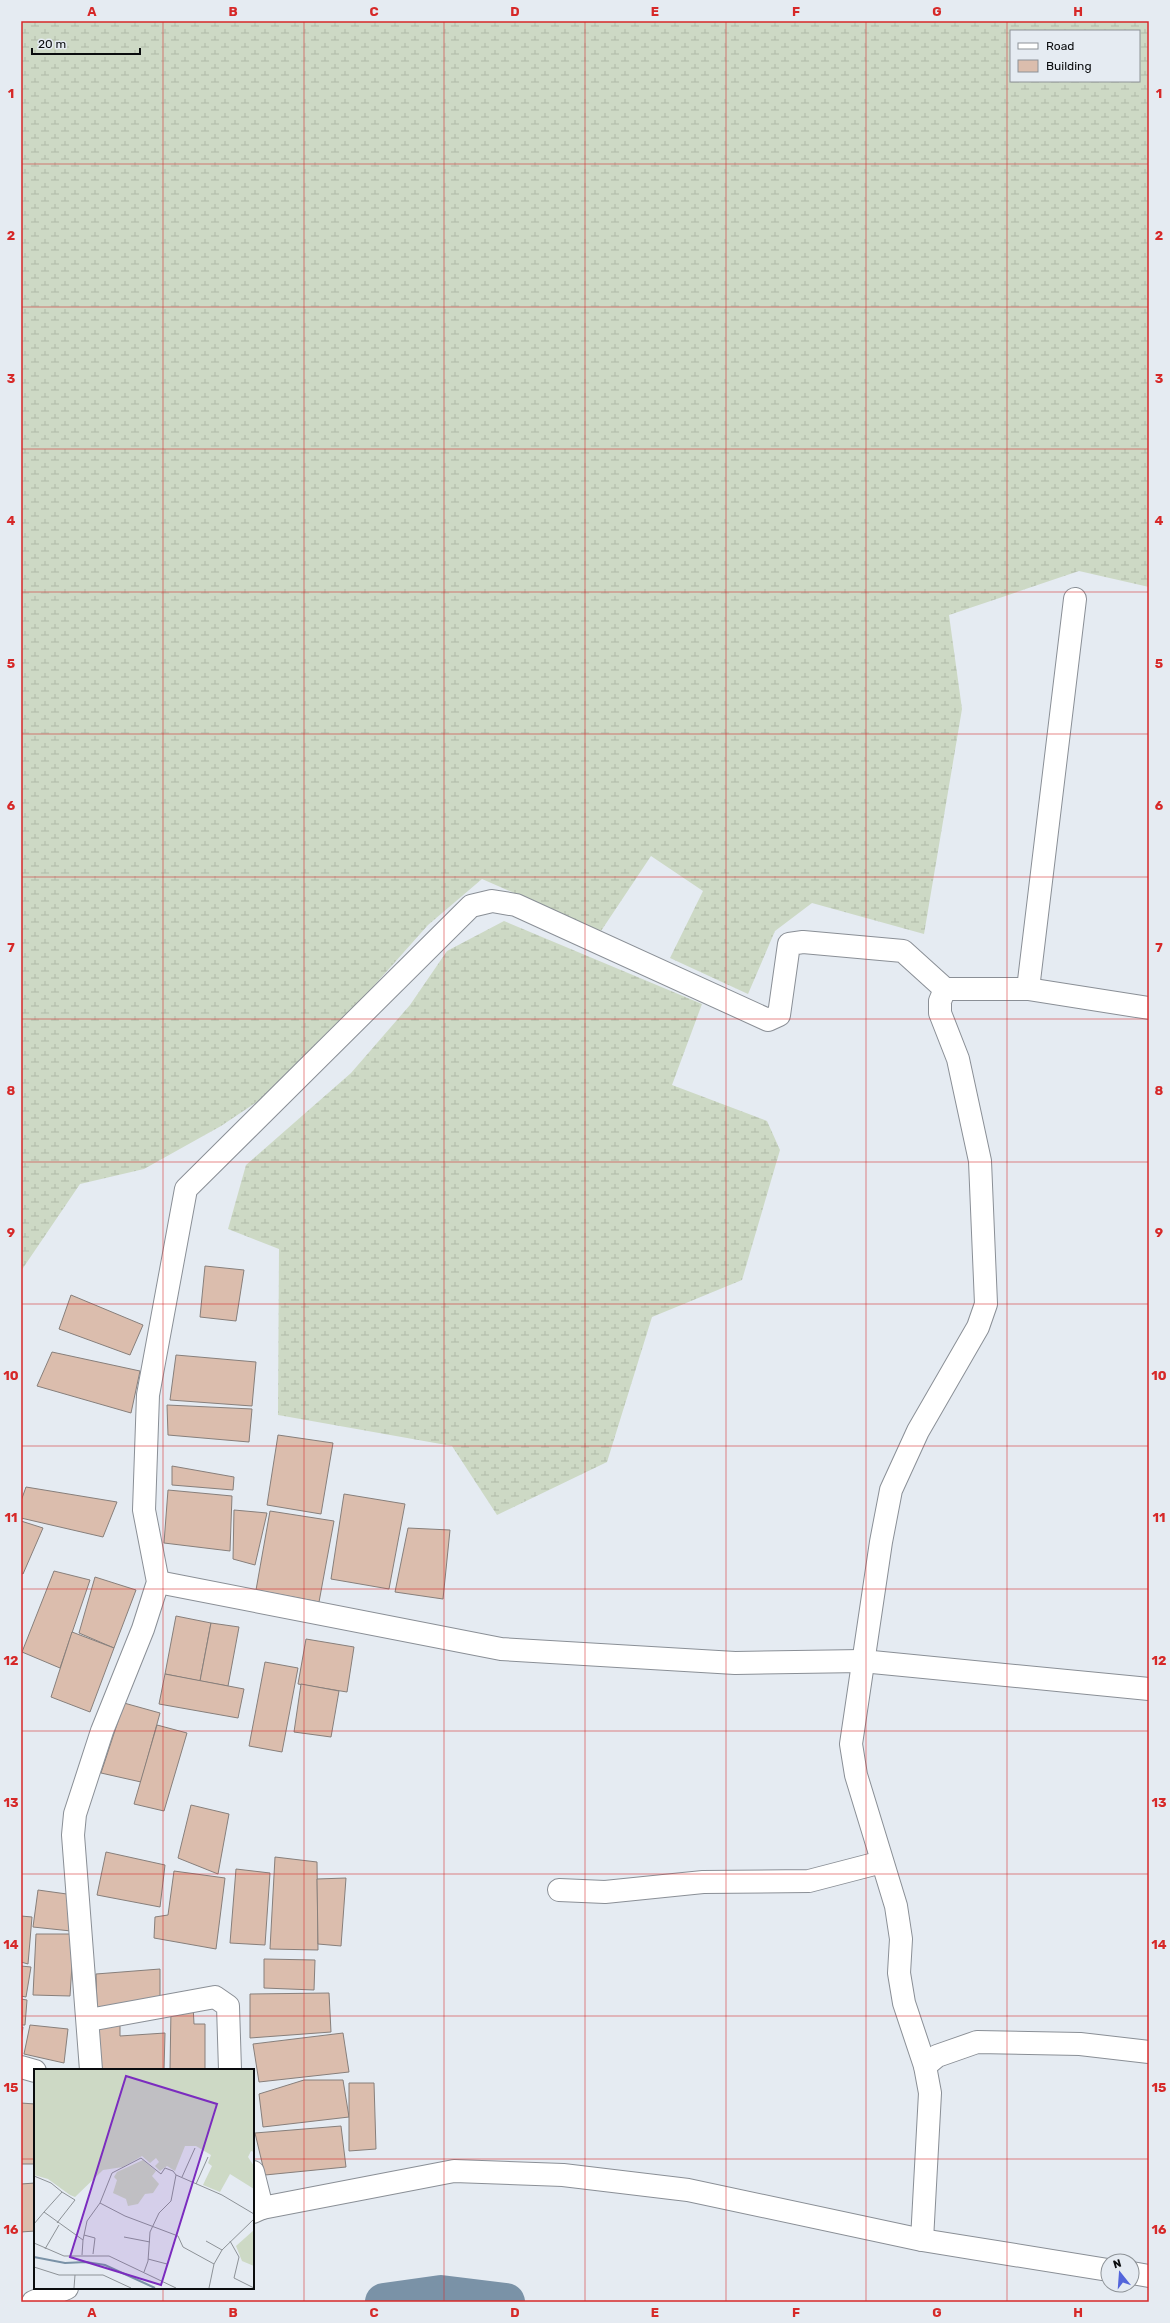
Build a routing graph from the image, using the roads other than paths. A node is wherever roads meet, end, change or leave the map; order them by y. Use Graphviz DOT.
graph roads {
  1 [pos="1075,599"];
  2 [pos="945,989"];
  3 [pos="1028,989"];
  4 [pos="1149,1008"];
  5 [pos="158,1582"];
  6 [pos="862,1661"];
  7 [pos="1149,1689"];
  8 [pos="882,1862"];
  9 [pos="559,1890"];
  10 [pos="89,2020"];
  11 [pos="1149,2052"];
  12 [pos="925,2066"];
  13 [pos="21,2067"];
  14 [pos="91,2069"];
  15 [pos="230,2069"];
  16 [pos="34,2071"];
  17 [pos="254,2180"];
  18 [pos="258,2210"];
  19 [pos="922,2240"];
  20 [pos="1100,2269"];
  21 [pos="65,2289"];
  22 [pos="33,2302"];
  1 -- 3 [label="street"];
  2 -- 3 [label="street"];
  2 -- 5 [label="street"];
  2 -- 6 [label="street"];
  3 -- 4 [label="street"];
  5 -- 6 [label="street"];
  5 -- 10 [label="street"];
  6 -- 7 [label="street"];
  6 -- 8 [label="street"];
  8 -- 9 [label="street"];
  8 -- 12 [label="street"];
  10 -- 14 [label="street"];
  10 -- 15 [label="street"];
  11 -- 12 [label="street"];
  12 -- 19 [label="street"];
  13 -- 16 [label="street"];
  17 -- 18 [label="street"];
  18 -- 19 [label="street"];
  19 -- 20 [label="street"];
  21 -- 22 [label="street"];
}
